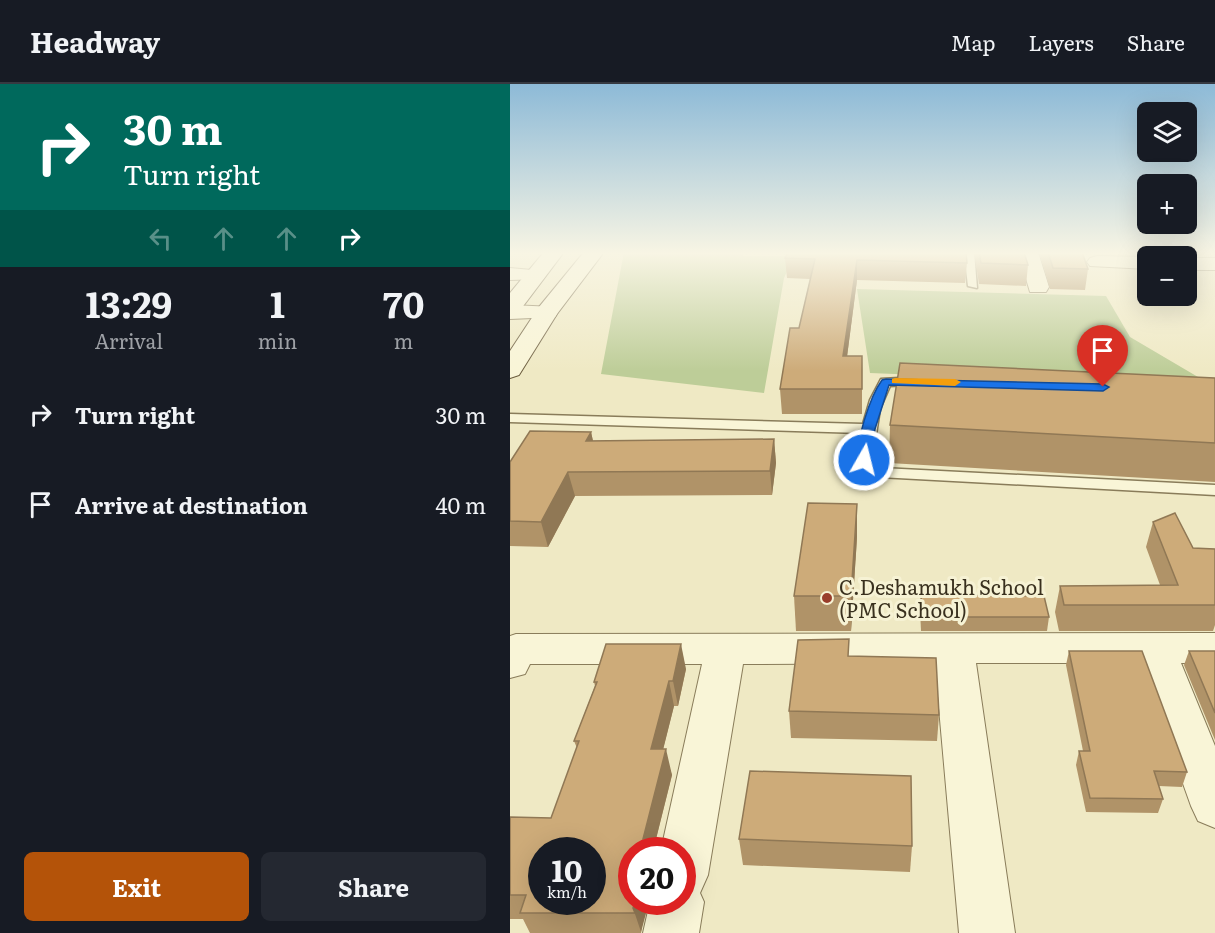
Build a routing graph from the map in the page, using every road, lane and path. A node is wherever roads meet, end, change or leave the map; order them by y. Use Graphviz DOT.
graph roads {
  1 [pos="524,292"];
  2 [pos="563,292"];
  3 [pos="510,310"];
  4 [pos="547,312"];
  5 [pos="510,370"];
  6 [pos="937,382"];
  7 [pos="510,418"];
  8 [pos="869,429"];
  9 [pos="1215,490"];
  10 [pos="954,648"];
  11 [pos="1155,648"];
  12 [pos="1215,648"];
  13 [pos="725,649"];
  14 [pos="510,663"];
  15 [pos="1215,806"];
  16 [pos="689,837"];
  17 [pos="674,915"];
  18 [pos="671,933"];
  19 [pos="987,933"];
  1 -- 3 [label="street"];
  2 -- 4 [label="street"];
  3 -- 4 [label="street"];
  4 -- 5 [label="street"];
  6 -- 8 [label="lane"];
  7 -- 8 [label="lane"];
  8 -- 9 [label="lane"];
  10 -- 11 [label="street"];
  10 -- 13 [label="street"];
  10 -- 19 [label="street"];
  11 -- 12 [label="street"];
  11 -- 15 [label="street"];
  13 -- 14 [label="street"];
  13 -- 16 [label="street"];
  17 -- 18 [label="street"];
}
